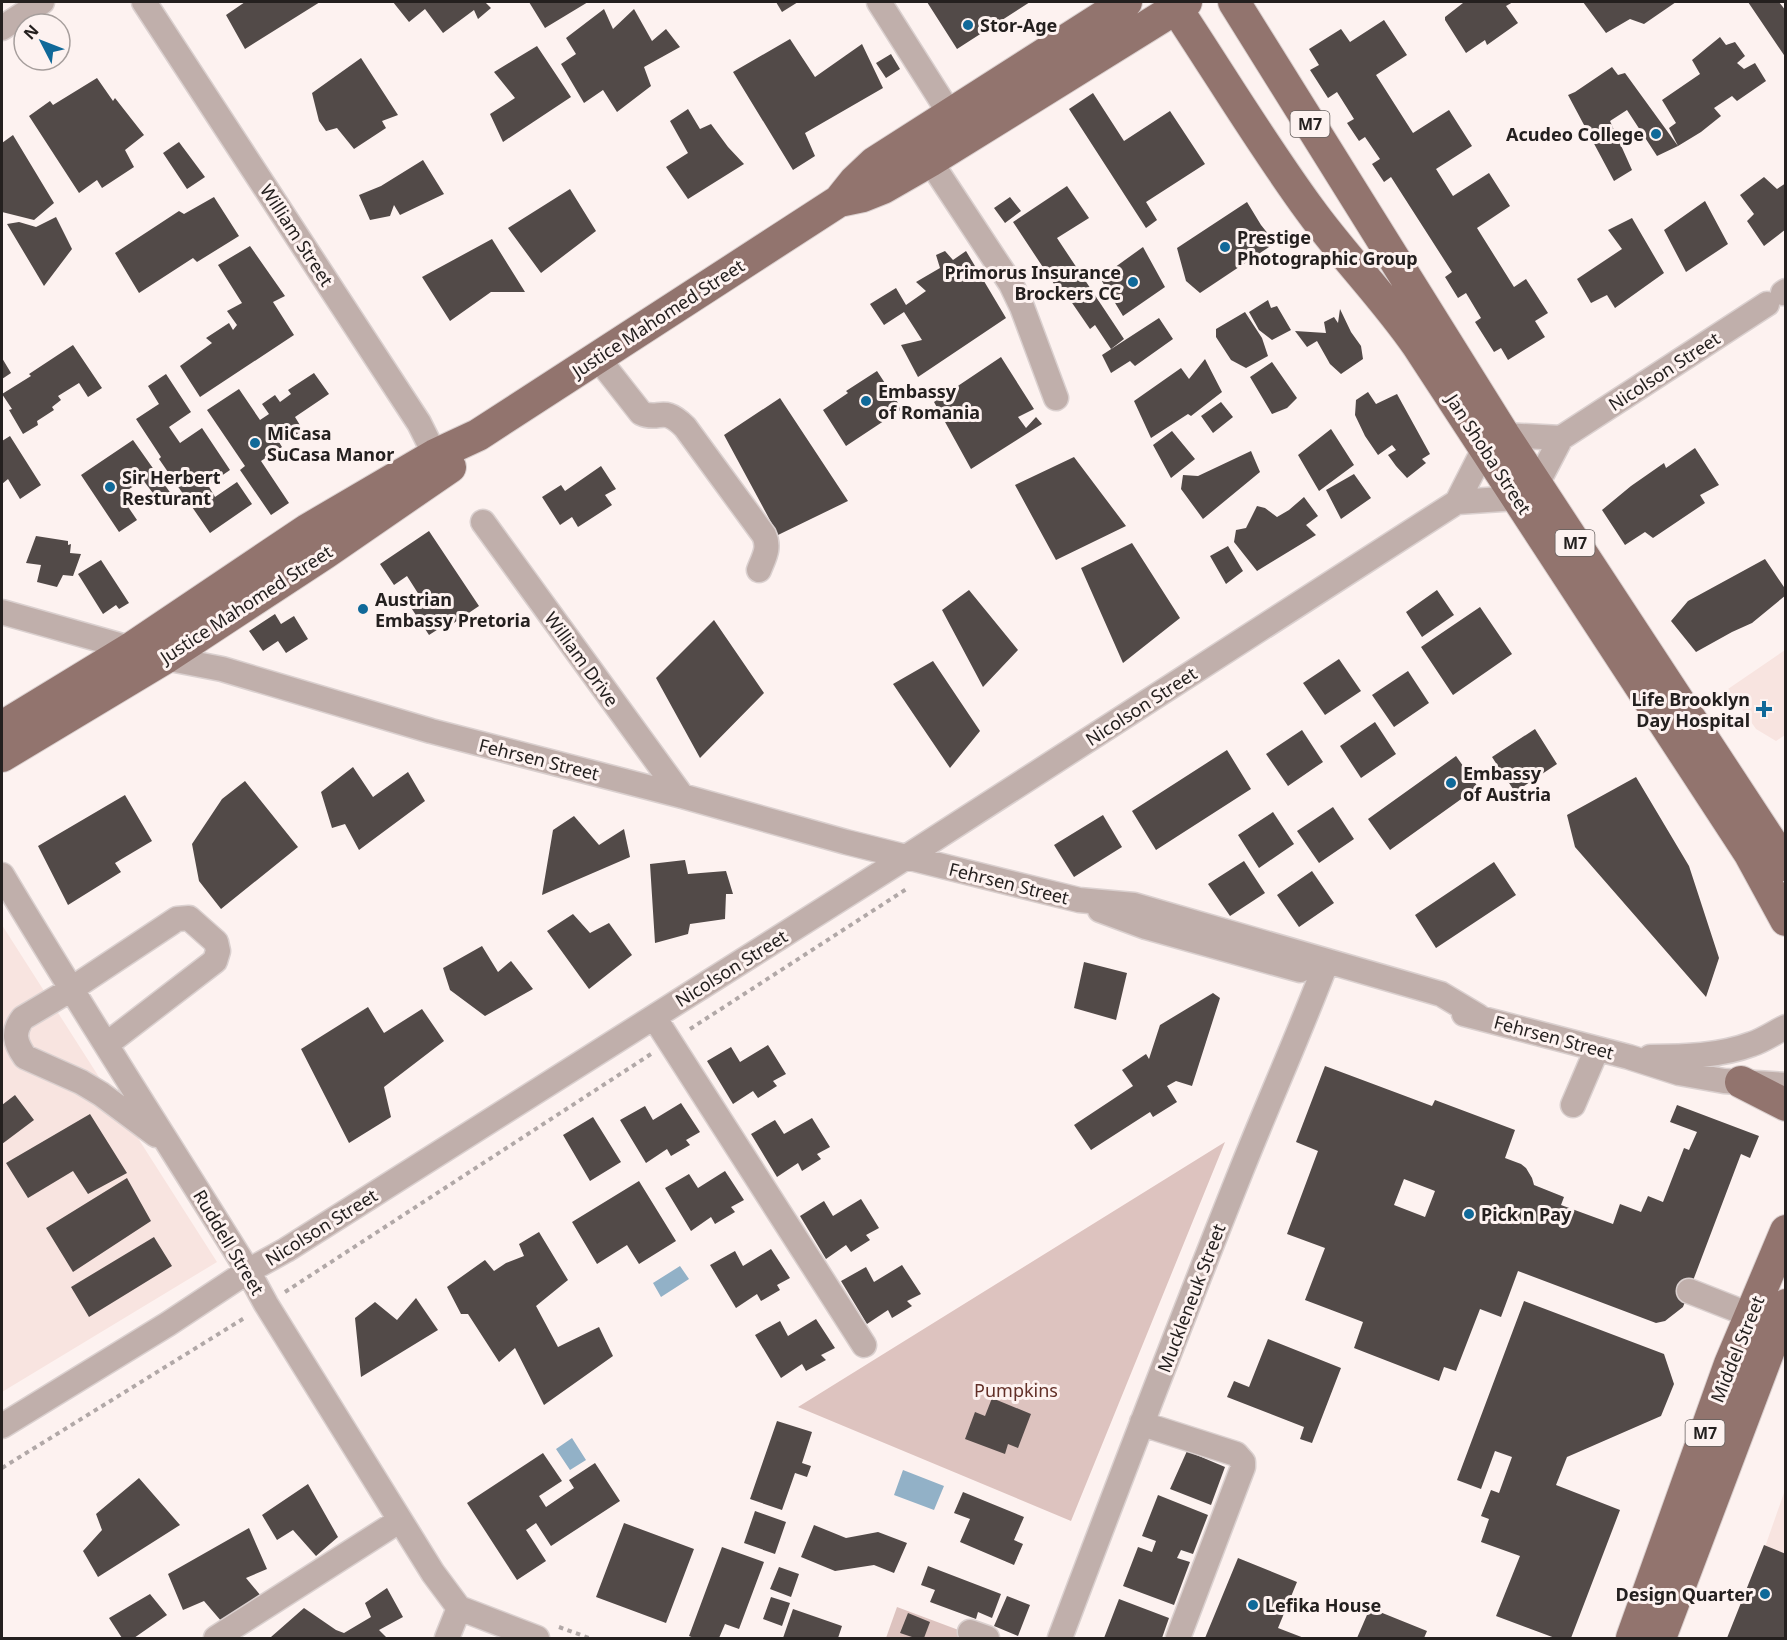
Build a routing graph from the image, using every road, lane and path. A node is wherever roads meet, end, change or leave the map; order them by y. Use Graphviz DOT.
graph roads {
  1 [pos="42,2"];
  2 [pos="144,2"];
  3 [pos="879,2"];
  4 [pos="1126,2"];
  5 [pos="1234,2"];
  6 [pos="1178,3"];
  7 [pos="2,28"];
  8 [pos="950,114"];
  9 [pos="930,161"];
  10 [pos="839,201"];
  11 [pos="1779,296"];
  12 [pos="597,357"];
  13 [pos="1056,398"];
  14 [pos="1562,438"];
  15 [pos="1495,441"];
  16 [pos="441,463"];
  17 [pos="1527,491"];
  18 [pos="1457,502"];
  19 [pos="483,522"];
  20 [pos="759,570"];
  21 [pos="2,612"];
  22 [pos="130,649"];
  23 [pos="165,658"];
  24 [pos="2,727"];
  25 [pos="2,756"];
  26 [pos="682,796"];
  27 [pos="908,856"];
  28 [pos="941,865"];
  29 [pos="1785,865"];
  30 [pos="2,875"];
  31 [pos="1785,920"];
  32 [pos="1324,968"];
  33 [pos="70,990"];
  34 [pos="654,1017"];
  35 [pos="1785,1027"];
  36 [pos="670,1042"];
  37 [pos="106,1044"];
  38 [pos="1597,1049"];
  39 [pos="1629,1058"];
  40 [pos="1741,1082"];
  41 [pos="1785,1085"];
  42 [pos="1573,1105"];
  43 [pos="1785,1105"];
  44 [pos="170,1146"];
  45 [pos="1785,1231"];
  46 [pos="248,1271"];
  47 [pos="1689,1291"];
  48 [pos="266,1304"];
  49 [pos="1785,1305"];
  50 [pos="1750,1315"];
  51 [pos="864,1345"];
  52 [pos="1142,1422"];
  53 [pos="2,1426"];
  54 [pos="2,1468"];
  55 [pos="399,1521"];
  56 [pos="459,1608"];
  57 [pos="546,1632"];
  58 [pos="216,1638"];
  59 [pos="447,1638"];
  60 [pos="589,1638"];
  61 [pos="1060,1638"];
  62 [pos="1178,1638"];
  63 [pos="1632,1638"];
  64 [pos="1660,1638"];
  1 -- 7 [label="street"];
  2 -- 16 [label="street, William Street"];
  3 -- 8 [label="street"];
  4 -- 8 [label="main road, Justice Mahomed Street"];
  5 -- 15 [label="main road, Jan Shoba Street / M7"];
  6 -- 9 [label="main road, Justice Mahomed Street"];
  6 -- 15 [label="main road, Jan Shoba Street / M7"];
  8 -- 10 [label="main road, Justice Mahomed Street"];
  9 -- 10 [label="main road, Justice Mahomed Street"];
  9 -- 13 [label="street"];
  10 -- 12 [label="main road, Justice Mahomed Street"];
  11 -- 14 [label="street, Nicolson Street"];
  12 -- 16 [label="main road, Justice Mahomed Street"];
  12 -- 20 [label="street"];
  14 -- 15 [label="street"];
  14 -- 17 [label="street, Nicolson Street"];
  15 -- 17 [label="main road, Jan Shoba Street / M7"];
  15 -- 18 [label="street"];
  16 -- 22 [label="main road, Justice Mahomed Street"];
  16 -- 23 [label="main road, Justice Mahomed Street"];
  17 -- 18 [label="street, Nicolson Street"];
  17 -- 29 [label="main road, Jan Shoba Street / M7"];
  17 -- 31 [label="main road, Jan Shoba Street / M7"];
  18 -- 27 [label="street, Nicolson Street"];
  19 -- 26 [label="street, William Drive"];
  21 -- 22 [label="street, Fehrsen Street"];
  22 -- 23 [label="street, Fehrsen Street"];
  22 -- 24 [label="main road, Justice Mahomed Street"];
  23 -- 25 [label="main road, Justice Mahomed Street"];
  23 -- 26 [label="street, Fehrsen Street"];
  26 -- 27 [label="street, Fehrsen Street"];
  27 -- 28 [label="street, Fehrsen Street"];
  27 -- 34 [label="street, Nicolson Street"];
  28 -- 32 [label="street, Fehrsen Street"];
  28 -- 36 [label="path"];
  30 -- 33 [label="street, Ruddell Street"];
  32 -- 38 [label="street, Fehrsen Street"];
  32 -- 52 [label="street, Muckleneuk Street"];
  33 -- 37 [label="street, Ruddell Street"];
  33 -- 37 [label="street"];
  33 -- 44 [label="street"];
  34 -- 36 [label="street"];
  34 -- 46 [label="street, Nicolson Street"];
  35 -- 39 [label="street, Fehrsen Street"];
  36 -- 48 [label="path"];
  36 -- 51 [label="street"];
  37 -- 44 [label="street, Ruddell Street"];
  38 -- 39 [label="street, Fehrsen Street"];
  38 -- 42 [label="street"];
  39 -- 40 [label="street, Fehrsen Street"];
  40 -- 41 [label="street, Fehrsen Street"];
  40 -- 43 [label="main road"];
  44 -- 46 [label="street, Ruddell Street"];
  45 -- 50 [label="main road, Middel Street / M7"];
  46 -- 48 [label="street, Ruddell Street"];
  46 -- 53 [label="street, Nicolson Street"];
  47 -- 50 [label="street"];
  48 -- 54 [label="path"];
  48 -- 55 [label="street, Ruddell Street"];
  49 -- 64 [label="main road, Middel Street / M7"];
  50 -- 63 [label="main road, Middel Street / M7"];
  52 -- 61 [label="street, Muckleneuk Street"];
  52 -- 62 [label="street"];
  55 -- 56 [label="street, Ruddell Street"];
  55 -- 58 [label="street"];
  56 -- 57 [label="street"];
  56 -- 59 [label="street"];
  57 -- 60 [label="path"];
}
